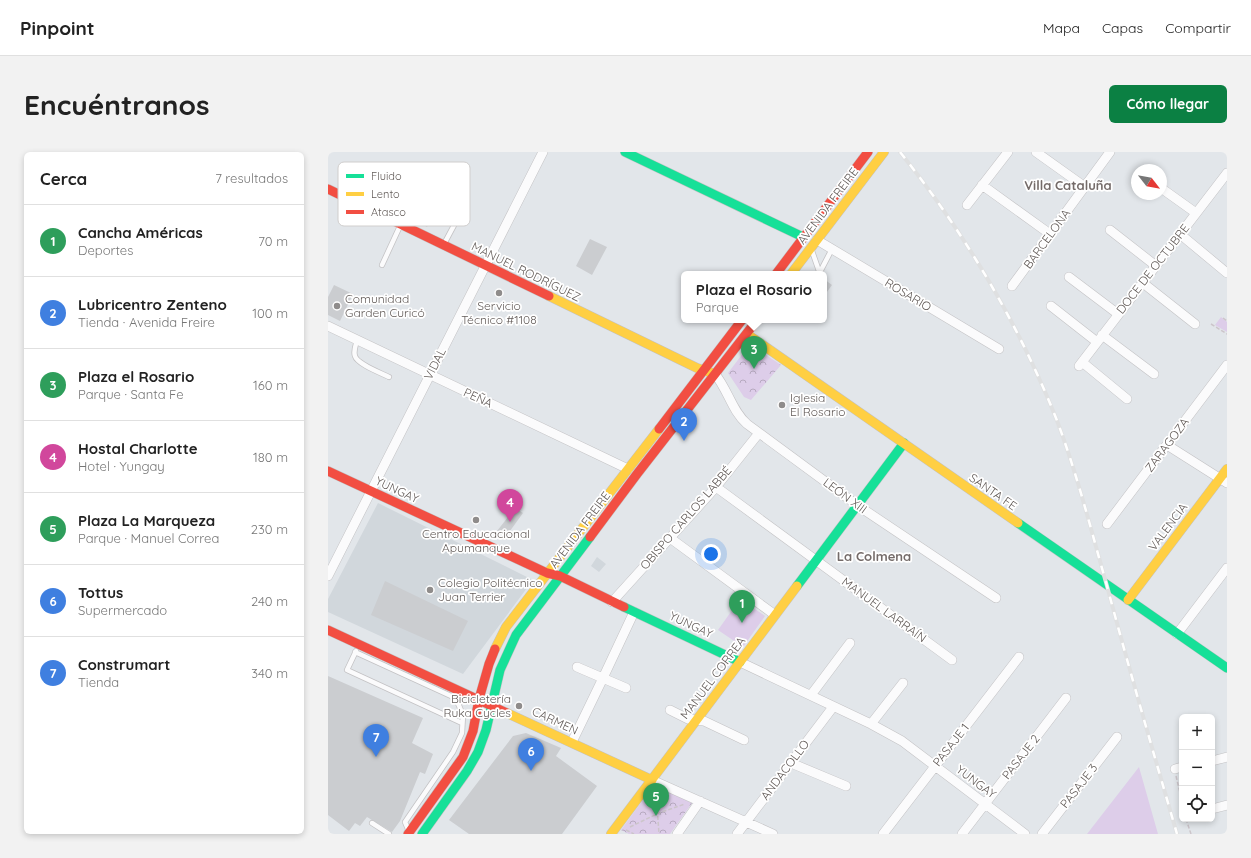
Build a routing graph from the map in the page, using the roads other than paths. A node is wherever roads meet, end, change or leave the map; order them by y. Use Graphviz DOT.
graph roads {
  1 [pos="543,152"];
  2 [pos="625,152"];
  3 [pos="868,152"];
  4 [pos="884,152"];
  5 [pos="1008,152"];
  6 [pos="1036,152"];
  7 [pos="1110,152"];
  8 [pos="1227,173"];
  9 [pos="982,185"];
  10 [pos="1085,186"];
  11 [pos="328,189"];
  12 [pos="1167,192"];
  13 [pos="338,194"];
  14 [pos="967,205"];
  15 [pos="1196,213"];
  16 [pos="401,226"];
  17 [pos="403,226"];
  18 [pos="453,226"];
  19 [pos="1110,230"];
  20 [pos="1050,234"];
  21 [pos="1180,234"];
  22 [pos="803,237"];
  23 [pos="817,240"];
  24 [pos="443,245"];
  25 [pos="811,248"];
  26 [pos="832,249"];
  27 [pos="804,258"];
  28 [pos="382,265"];
  29 [pos="485,265"];
  30 [pos="1156,266"];
  31 [pos="778,271"];
  32 [pos="793,271"];
  33 [pos="819,271"];
  34 [pos="821,271"];
  35 [pos="1227,273"];
  36 [pos="1069,278"];
  37 [pos="1142,283"];
  38 [pos="1012,286"];
  39 [pos="1051,306"];
  40 [pos="1118,314"];
  41 [pos="740,323"];
  42 [pos="747,323"];
  43 [pos="755,323"];
  44 [pos="1195,324"];
  45 [pos="328,326"];
  46 [pos="747,334"];
  47 [pos="1100,338"];
  48 [pos="357,340"];
  49 [pos="999,349"];
  50 [pos="1227,366"];
  51 [pos="704,371"];
  52 [pos="715,374"];
  53 [pos="1154,374"];
  54 [pos="430,375"];
  55 [pos="389,377"];
  56 [pos="1127,399"];
  57 [pos="759,433"];
  58 [pos="904,443"];
  59 [pos="1167,445"];
  60 [pos="1227,468"];
  61 [pos="628,469"];
  62 [pos="328,471"];
  63 [pos="1223,481"];
  64 [pos="716,487"];
  65 [pos="371,491"];
  66 [pos="858,505"];
  67 [pos="1107,524"];
  68 [pos="670,538"];
  69 [pos="816,560"];
  70 [pos="1227,568"];
  71 [pos="548,573"];
  72 [pos="328,576"];
  73 [pos="560,576"];
  74 [pos="996,598"];
  75 [pos="1128,600"];
  76 [pos="612,602"];
  77 [pos="634,612"];
  78 [pos="775,615"];
  79 [pos="328,630"];
  80 [pos="1177,634"];
  81 [pos="850,643"];
  82 [pos="357,648"];
  83 [pos="1019,657"];
  84 [pos="952,660"];
  85 [pos="740,662"];
  86 [pos="576,667"];
  87 [pos="1227,668"];
  88 [pos="603,678"];
  89 [pos="904,683"];
  90 [pos="626,688"];
  91 [pos="811,696"];
  92 [pos="1066,698"];
  93 [pos="479,699"];
  94 [pos="491,705"];
  95 [pos="833,707"];
  96 [pos="670,710"];
  97 [pos="696,720"];
  98 [pos="462,723"];
  99 [pos="871,724"];
  100 [pos="1117,737"];
  101 [pos="744,740"];
  102 [pos="572,742"];
  103 [pos="1227,757"];
  104 [pos="1215,760"];
  105 [pos="791,763"];
  106 [pos="935,766"];
  107 [pos="652,780"];
  108 [pos="846,786"];
  109 [pos="700,801"];
  110 [pos="985,804"];
  111 [pos="1227,805"];
  112 [pos="1215,808"];
  113 [pos="372,822"];
  114 [pos="746,822"];
  115 [pos="410,833"];
  116 [pos="615,833"];
  117 [pos="389,834"];
  118 [pos="422,834"];
  119 [pos="677,834"];
  120 [pos="737,834"];
  121 [pos="773,834"];
  122 [pos="883,834"];
  123 [pos="962,834"];
  124 [pos="1025,834"];
  125 [pos="1042,834"];
  1 -- 29 [label="street, VIDAL"];
  2 -- 22 [label="street"];
  3 -- 22 [label="street, AVENIDA FREIRE"];
  4 -- 23 [label="street, AVENIDA FREIRE"];
  5 -- 9 [label="street"];
  6 -- 10 [label="street"];
  7 -- 10 [label="street, BARCELONA"];
  8 -- 15 [label="street, DOCE DE OCTUBRE"];
  9 -- 14 [label="street"];
  9 -- 20 [label="street"];
  10 -- 20 [label="street, BARCELONA"];
  11 -- 13 [label="street, MANUEL RODRÍGUEZ"];
  12 -- 15 [label="street"];
  15 -- 21 [label="street, DOCE DE OCTUBRE"];
  16 -- 28 [label="lane"];
  17 -- 24 [label="street, MANUEL RODRÍGUEZ"];
  18 -- 24 [label="lane"];
  19 -- 30 [label="street"];
  20 -- 38 [label="street, BARCELONA"];
  21 -- 30 [label="street, DOCE DE OCTUBRE"];
  21 -- 35 [label="street"];
  22 -- 27 [label="street"];
  22 -- 31 [label="street, AVENIDA FREIRE"];
  23 -- 25 [label="street, AVENIDA FREIRE"];
  23 -- 26 [label="street, ROSARIO"];
  24 -- 29 [label="street, MANUEL RODRÍGUEZ"];
  25 -- 27 [label="street, AVENIDA FREIRE"];
  25 -- 33 [label="lane"];
  26 -- 34 [label="lane"];
  26 -- 49 [label="street, ROSARIO"];
  27 -- 32 [label="street, AVENIDA FREIRE"];
  29 -- 51 [label="street, MANUEL RODRÍGUEZ"];
  29 -- 54 [label="street, VIDAL"];
  30 -- 37 [label="street, DOCE DE OCTUBRE"];
  36 -- 40 [label="street"];
  37 -- 40 [label="street, DOCE DE OCTUBRE"];
  37 -- 44 [label="street"];
  39 -- 47 [label="street"];
  40 -- 47 [label="street, DOCE DE OCTUBRE"];
  41 -- 51 [label="street, AVENIDA FREIRE"];
  42 -- 46 [label="street"];
  43 -- 46 [label="street, AVENIDA FREIRE"];
  45 -- 48 [label="street, PEÑA"];
  46 -- 52 [label="street, AVENIDA FREIRE"];
  46 -- 58 [label="street, SANTA FE"];
  47 -- 53 [label="street"];
  47 -- 56 [label="street, DOCE DE OCTUBRE"];
  48 -- 54 [label="street, PEÑA"];
  48 -- 55 [label="lane"];
  50 -- 59 [label="street, ZARAGOZA"];
  51 -- 52 [label="street, MANUEL RODRÍGUEZ"];
  51 -- 61 [label="street, AVENIDA FREIRE"];
  52 -- 57 [label="street, LEÓN XIII"];
  52 -- 73 [label="street, AVENIDA FREIRE"];
  54 -- 61 [label="street, PEÑA"];
  54 -- 65 [label="street, VIDAL"];
  57 -- 64 [label="street, OBISPO CARLOS LABBÉ"];
  57 -- 66 [label="street, LEÓN XIII"];
  58 -- 66 [label="street, MANUEL CORREA"];
  58 -- 75 [label="street, SANTA FE"];
  59 -- 63 [label="street"];
  59 -- 67 [label="street, ZARAGOZA"];
  60 -- 63 [label="street, VALENCIA"];
  61 -- 71 [label="street, AVENIDA FREIRE"];
  62 -- 65 [label="street, YUNGAY"];
  63 -- 75 [label="street, VALENCIA"];
  64 -- 68 [label="street, OBISPO CARLOS LABBÉ"];
  64 -- 69 [label="street, MANUEL LARRAÍN"];
  65 -- 71 [label="street, YUNGAY"];
  65 -- 72 [label="street, VIDAL"];
  66 -- 69 [label="street, MANUEL CORREA"];
  66 -- 74 [label="street, LEÓN XIII"];
  68 -- 76 [label="street, OBISPO CARLOS LABBÉ"];
  68 -- 78 [label="street"];
  69 -- 78 [label="street, MANUEL CORREA"];
  69 -- 84 [label="street, MANUEL LARRAÍN"];
  70 -- 80 [label="street"];
  71 -- 73 [label="street, YUNGAY"];
  71 -- 93 [label="street, AVENIDA FREIRE"];
  73 -- 76 [label="street, YUNGAY"];
  73 -- 94 [label="street, AVENIDA FREIRE"];
  75 -- 80 [label="street, SANTA FE"];
  76 -- 77 [label="street, YUNGAY"];
  77 -- 85 [label="street, YUNGAY"];
  77 -- 88 [label="street"];
  78 -- 85 [label="street, MANUEL CORREA"];
  79 -- 82 [label="street, CARMEN"];
  80 -- 87 [label="street, SANTA FE"];
  81 -- 91 [label="street"];
  82 -- 93 [label="street, CARMEN"];
  82 -- 98 [label="lane"];
  82 -- 98 [label="lane"];
  83 -- 106 [label="street, PASAJE 1"];
  85 -- 91 [label="street, YUNGAY"];
  85 -- 97 [label="street, MANUEL CORREA"];
  86 -- 88 [label="street"];
  88 -- 90 [label="street"];
  88 -- 102 [label="street"];
  89 -- 99 [label="street"];
  91 -- 95 [label="street, YUNGAY"];
  92 -- 110 [label="street, PASAJE 2"];
  93 -- 94 [label="street, CARMEN"];
  93 -- 115 [label="street, AVENIDA FREIRE"];
  94 -- 102 [label="street, CARMEN"];
  94 -- 118 [label="street, AVENIDA FREIRE"];
  95 -- 99 [label="street, YUNGAY"];
  95 -- 105 [label="street, ANDACOLLO"];
  96 -- 97 [label="street"];
  97 -- 101 [label="street"];
  97 -- 107 [label="street, MANUEL CORREA"];
  98 -- 115 [label="lane"];
  99 -- 106 [label="street, YUNGAY"];
  100 -- 125 [label="street, PASAJE 3"];
  102 -- 107 [label="street, CARMEN"];
  103 -- 104 [label="street"];
  105 -- 108 [label="street"];
  105 -- 114 [label="street, ANDACOLLO"];
  106 -- 110 [label="street, YUNGAY"];
  106 -- 122 [label="street, PASAJE 1"];
  107 -- 109 [label="street, CARMEN"];
  107 -- 116 [label="street, MANUEL CORREA"];
  109 -- 114 [label="street, CARMEN"];
  109 -- 119 [label="street"];
  110 -- 123 [label="street, PASAJE 2"];
  110 -- 124 [label="street, YUNGAY"];
  111 -- 112 [label="street"];
  113 -- 117 [label="lane"];
  114 -- 120 [label="street, ANDACOLLO"];
  114 -- 121 [label="street, CARMEN"];
}
